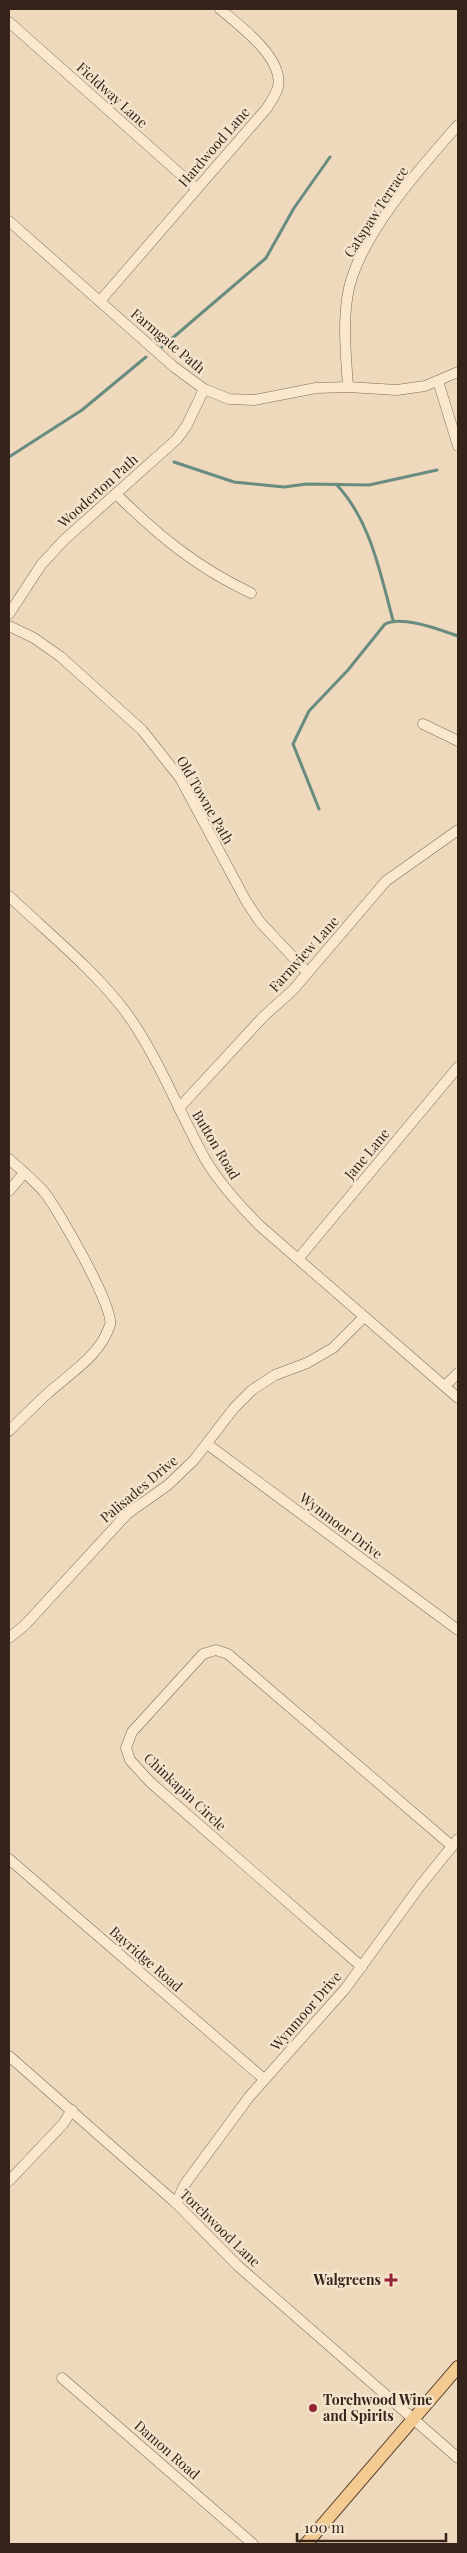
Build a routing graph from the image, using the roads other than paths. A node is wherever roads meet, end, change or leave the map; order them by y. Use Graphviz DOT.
graph roads {
  1 [pos="220,9"];
  2 [pos="9,22"];
  3 [pos="458,125"];
  4 [pos="196,188"];
  5 [pos="9,221"];
  6 [pos="100,301"];
  7 [pos="458,372"];
  8 [pos="438,380"];
  9 [pos="348,387"];
  10 [pos="204,389"];
  11 [pos="458,446"];
  12 [pos="116,494"];
  13 [pos="251,593"];
  14 [pos="9,614"];
  15 [pos="9,626"];
  16 [pos="423,724"];
  17 [pos="458,741"];
  18 [pos="458,830"];
  19 [pos="9,896"];
  20 [pos="307,972"];
  21 [pos="458,1067"];
  22 [pos="179,1108"];
  23 [pos="9,1159"];
  24 [pos="24,1173"];
  25 [pos="9,1191"];
  26 [pos="298,1259"];
  27 [pos="364,1317"];
  28 [pos="458,1373"];
  29 [pos="444,1386"];
  30 [pos="458,1398"];
  31 [pos="9,1431"];
  32 [pos="207,1444"];
  33 [pos="458,1630"];
  34 [pos="9,1638"];
  35 [pos="455,1842"];
  36 [pos="9,1859"];
  37 [pos="362,1967"];
  38 [pos="9,2056"];
  39 [pos="264,2079"];
  40 [pos="72,2110"];
  41 [pos="9,2181"];
  42 [pos="176,2203"];
  43 [pos="458,2368"];
  44 [pos="62,2378"];
  45 [pos="413,2419"];
  46 [pos="458,2458"];
  47 [pos="253,2544"];
  48 [pos="306,2544"];
  1 -- 4 [label="street, Hardwood Lane"];
  2 -- 4 [label="street, Fieldway Lane"];
  3 -- 9 [label="street, Catspaw Terrace"];
  4 -- 6 [label="street, Hardwood Lane"];
  5 -- 6 [label="street, Farmgate Path"];
  6 -- 10 [label="street, Farmgate Path"];
  7 -- 8 [label="street, Farmgate Path"];
  8 -- 9 [label="street, Farmgate Path"];
  8 -- 11 [label="street"];
  9 -- 10 [label="street, Farmgate Path"];
  10 -- 12 [label="street, Wooderton Path"];
  12 -- 13 [label="street"];
  12 -- 14 [label="street, Wooderton Path"];
  15 -- 20 [label="street, Old Towne Path"];
  16 -- 17 [label="street"];
  18 -- 20 [label="street, Farmview Lane"];
  19 -- 22 [label="street, Button Road"];
  20 -- 22 [label="street, Farmview Lane"];
  21 -- 26 [label="street, Jane Lane"];
  22 -- 26 [label="street, Button Road"];
  23 -- 24 [label="street"];
  24 -- 25 [label="street"];
  24 -- 31 [label="street"];
  26 -- 27 [label="street, Button Road"];
  27 -- 29 [label="street, Button Road"];
  27 -- 32 [label="street, Palisades Drive"];
  28 -- 29 [label="street"];
  29 -- 30 [label="street, Button Road"];
  32 -- 33 [label="street, Wynmoor Drive"];
  32 -- 34 [label="street, Palisades Drive"];
  35 -- 37 [label="street, Wynmoor Drive"];
  35 -- 37 [label="street, Chinkapin Circle"];
  36 -- 39 [label="street, Bayridge Road"];
  37 -- 39 [label="street, Wynmoor Drive"];
  38 -- 40 [label="street, Torchwood Lane"];
  39 -- 42 [label="street, Wynmoor Drive"];
  40 -- 41 [label="street"];
  40 -- 42 [label="street, Torchwood Lane"];
  42 -- 45 [label="street, Torchwood Lane"];
  43 -- 45 [label="main road"];
  44 -- 47 [label="street, Damon Road"];
  45 -- 46 [label="street, Torchwood Lane"];
  45 -- 48 [label="main road"];
}
